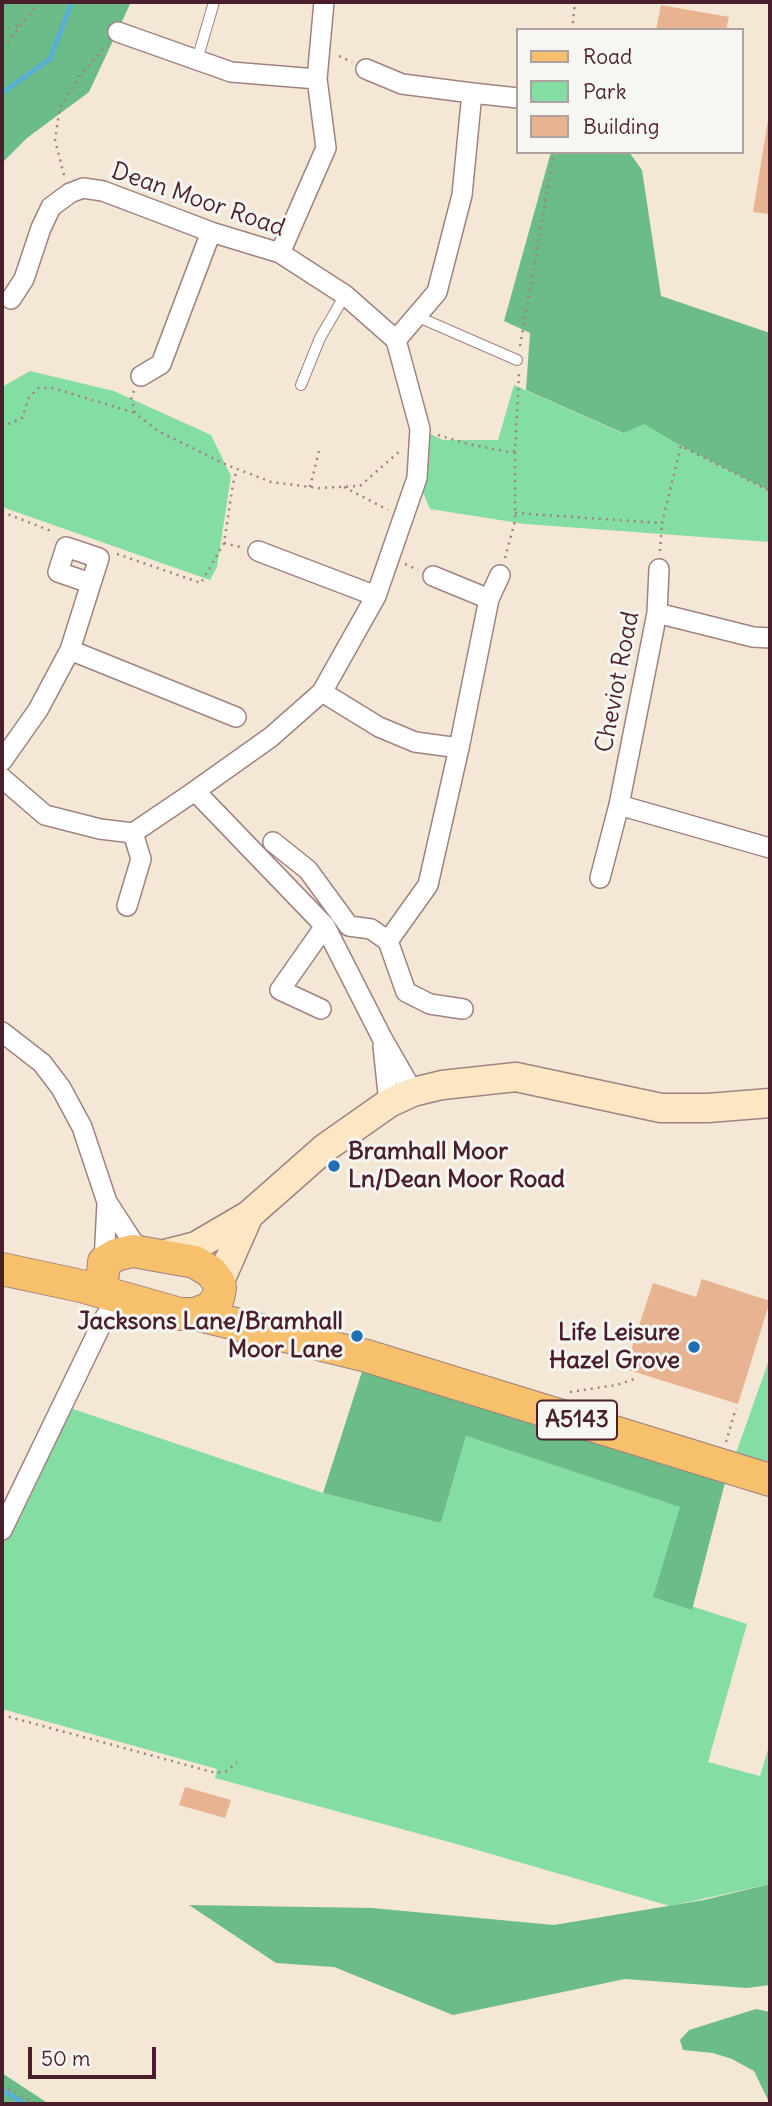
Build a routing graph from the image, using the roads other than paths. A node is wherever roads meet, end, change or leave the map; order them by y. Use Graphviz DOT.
graph roads {
  1 [pos="214,2"];
  2 [pos="324,2"];
  3 [pos="118,32"];
  4 [pos="197,60"];
  5 [pos="366,69"];
  6 [pos="317,79"];
  7 [pos="472,93"];
  8 [pos="516,98"];
  9 [pos="211,232"];
  10 [pos="280,253"];
  11 [pos="345,295"];
  12 [pos="11,299"];
  13 [pos="416,316"];
  14 [pos="396,340"];
  15 [pos="517,360"];
  16 [pos="142,376"];
  17 [pos="301,385"];
  18 [pos="258,551"];
  19 [pos="659,569"];
  20 [pos="500,575"];
  21 [pos="433,576"];
  22 [pos="90,583"];
  23 [pos="376,596"];
  24 [pos="489,600"];
  25 [pos="657,613"];
  26 [pos="770,638"];
  27 [pos="70,650"];
  28 [pos="322,692"];
  29 [pos="236,718"];
  30 [pos="459,748"];
  31 [pos="2,761"];
  32 [pos="2,778"];
  33 [pos="195,791"];
  34 [pos="619,804"];
  35 [pos="133,832"];
  36 [pos="273,842"];
  37 [pos="770,848"];
  38 [pos="600,877"];
  39 [pos="127,905"];
  40 [pos="325,926"];
  41 [pos="388,941"];
  42 [pos="321,1009"];
  43 [pos="463,1009"];
  44 [pos="2,1032"];
  45 [pos="401,1098"];
  46 [pos="770,1103"];
  47 [pos="107,1202"];
  48 [pos="249,1215"];
  49 [pos="156,1254"];
  50 [pos="2,1269"];
  51 [pos="108,1280"];
  52 [pos="219,1285"];
  53 [pos="195,1314"];
  54 [pos="383,1360"];
  55 [pos="770,1480"];
  56 [pos="2,1530"];
  1 -- 4 [label="lane"];
  2 -- 6 [label="street"];
  3 -- 4 [label="street"];
  4 -- 6 [label="street"];
  5 -- 7 [label="street"];
  6 -- 10 [label="street"];
  7 -- 8 [label="street"];
  7 -- 13 [label="street"];
  9 -- 10 [label="street, Dean Moor Road"];
  9 -- 12 [label="street, Dean Moor Road"];
  9 -- 16 [label="street"];
  10 -- 11 [label="street, Dean Moor Road"];
  11 -- 14 [label="street, Dean Moor Road"];
  11 -- 17 [label="lane"];
  13 -- 14 [label="street"];
  13 -- 15 [label="lane"];
  14 -- 23 [label="street"];
  18 -- 23 [label="street"];
  19 -- 25 [label="street, Cheviot Road"];
  20 -- 24 [label="street"];
  21 -- 24 [label="street"];
  22 -- 27 [label="street"];
  23 -- 28 [label="street"];
  24 -- 30 [label="street"];
  25 -- 26 [label="street"];
  25 -- 34 [label="street, Cheviot Road"];
  27 -- 29 [label="street"];
  27 -- 31 [label="street"];
  28 -- 30 [label="street"];
  28 -- 33 [label="street"];
  30 -- 41 [label="street"];
  32 -- 35 [label="street"];
  33 -- 35 [label="street"];
  33 -- 40 [label="street"];
  34 -- 37 [label="street"];
  34 -- 38 [label="street, Cheviot Road"];
  35 -- 39 [label="street"];
  36 -- 41 [label="street"];
  40 -- 42 [label="street"];
  40 -- 45 [label="street"];
  41 -- 43 [label="street"];
  44 -- 47 [label="street"];
  45 -- 46 [label="street"];
  45 -- 48 [label="street"];
  47 -- 49 [label="street"];
  47 -- 51 [label="street"];
  48 -- 49 [label="street"];
  48 -- 52 [label="street"];
  49 -- 51 [label="main road"];
  49 -- 52 [label="main road"];
  50 -- 51 [label="main road"];
  51 -- 53 [label="main road"];
  51 -- 56 [label="street"];
  52 -- 53 [label="main road"];
  52 -- 54 [label="main road, A5143"];
  53 -- 54 [label="main road, A5143"];
  54 -- 55 [label="main road, A5143"];
}
